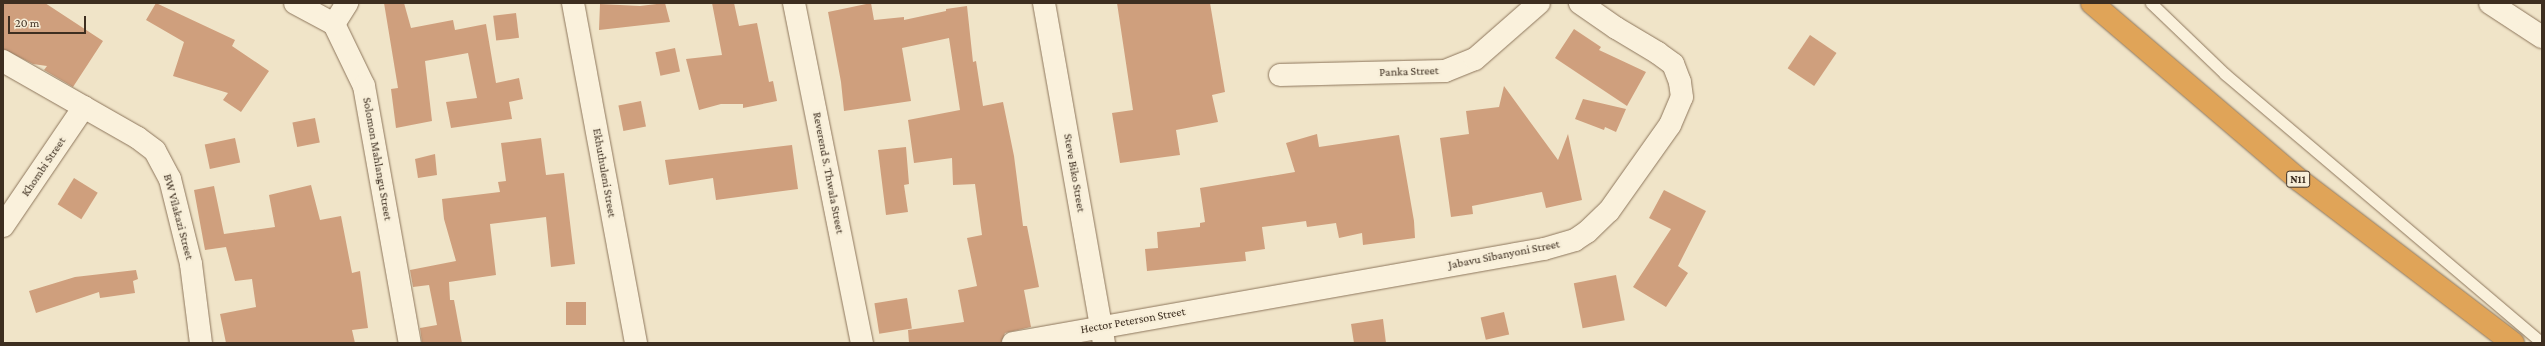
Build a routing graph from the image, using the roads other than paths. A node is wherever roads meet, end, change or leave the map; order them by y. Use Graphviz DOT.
graph roads {
  1 [pos="295,3"];
  2 [pos="347,3"];
  3 [pos="573,3"];
  4 [pos="794,3"];
  5 [pos="1044,3"];
  6 [pos="1539,3"];
  7 [pos="1580,3"];
  8 [pos="2092,3"];
  9 [pos="2151,3"];
  10 [pos="2490,3"];
  11 [pos="334,24"];
  12 [pos="2542,37"];
  13 [pos="3,60"];
  14 [pos="1280,75"];
  15 [pos="84,107"];
  16 [pos="3,226"];
  17 [pos="1254,299"];
  18 [pos="1102,335"];
  19 [pos="201,343"];
  20 [pos="410,343"];
  21 [pos="636,343"];
  22 [pos="862,343"];
  23 [pos="1013,343"];
  24 [pos="2513,343"];
  25 [pos="2542,343"];
  1 -- 11 [label="street"];
  2 -- 11 [label="street"];
  3 -- 21 [label="street, Ekhuthuleni Street"];
  4 -- 22 [label="street, Reverend S. Thwala Street"];
  5 -- 18 [label="street, Steve Biko Street"];
  6 -- 14 [label="street, Panka Street"];
  7 -- 17 [label="street, Jabavu Sibanyoni Street"];
  8 -- 24 [label="highway, N11"];
  9 -- 25 [label="lane"];
  10 -- 12 [label="street"];
  11 -- 20 [label="street, Solomon Mahlangu Street"];
  13 -- 15 [label="street, BW Vilakazi Street"];
  15 -- 16 [label="street, Khombi Street"];
  15 -- 19 [label="street, BW Vilakazi Street"];
  17 -- 18 [label="street, Hector Peterson Street"];
  18 -- 23 [label="street, Hector Peterson Street"];
}
